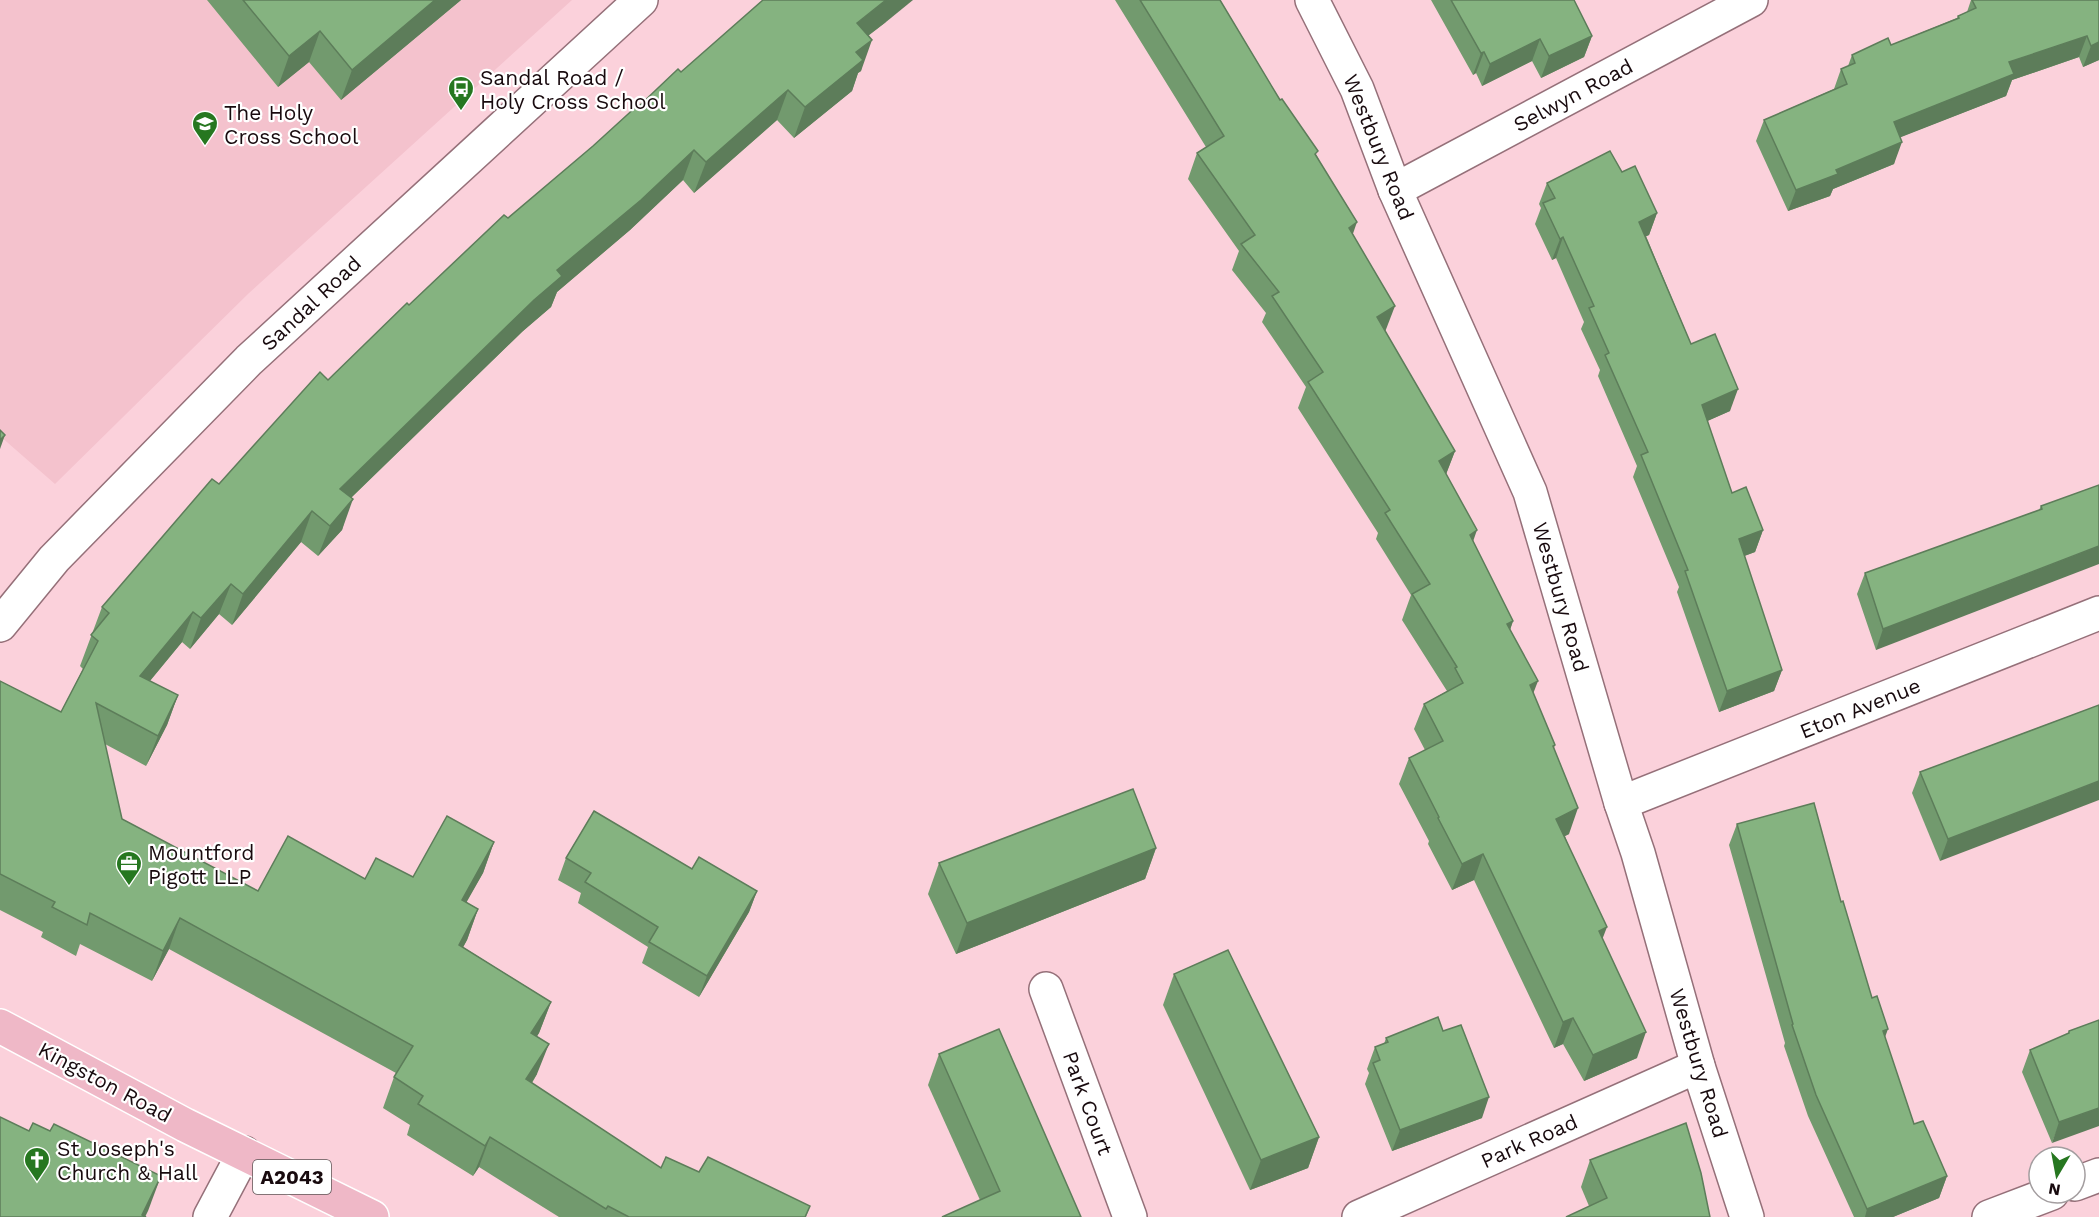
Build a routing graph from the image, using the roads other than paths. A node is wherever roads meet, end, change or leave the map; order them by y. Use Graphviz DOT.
graph roads {
  1 [pos="640,0"];
  2 [pos="1312,0"];
  3 [pos="1751,0"];
  4 [pos="1395,190"];
  5 [pos="2099,613"];
  6 [pos="0,625"];
  7 [pos="1621,803"];
  8 [pos="1046,989"];
  9 [pos="0,1026"];
  10 [pos="1698,1065"];
  11 [pos="244,1153"];
  12 [pos="2027,1203"];
  13 [pos="210,1217"];
  14 [pos="372,1217"];
  15 [pos="1130,1217"];
  16 [pos="1359,1217"];
  17 [pos="1747,1217"];
  18 [pos="1989,1217"];
  1 -- 6 [label="street, Sandal Road"];
  2 -- 4 [label="street, Westbury Road"];
  3 -- 4 [label="street, Selwyn Road"];
  4 -- 7 [label="street, Westbury Road"];
  5 -- 7 [label="street, Eton Avenue"];
  7 -- 10 [label="street, Westbury Road"];
  8 -- 15 [label="street, Park Court"];
  9 -- 11 [label="main road, Kingston Road / A2043"];
  10 -- 16 [label="street, Park Road"];
  10 -- 17 [label="street, Westbury Road"];
  11 -- 13 [label="street"];
  11 -- 14 [label="main road, Kingston Road / A2043"];
  12 -- 18 [label="street"];
}
